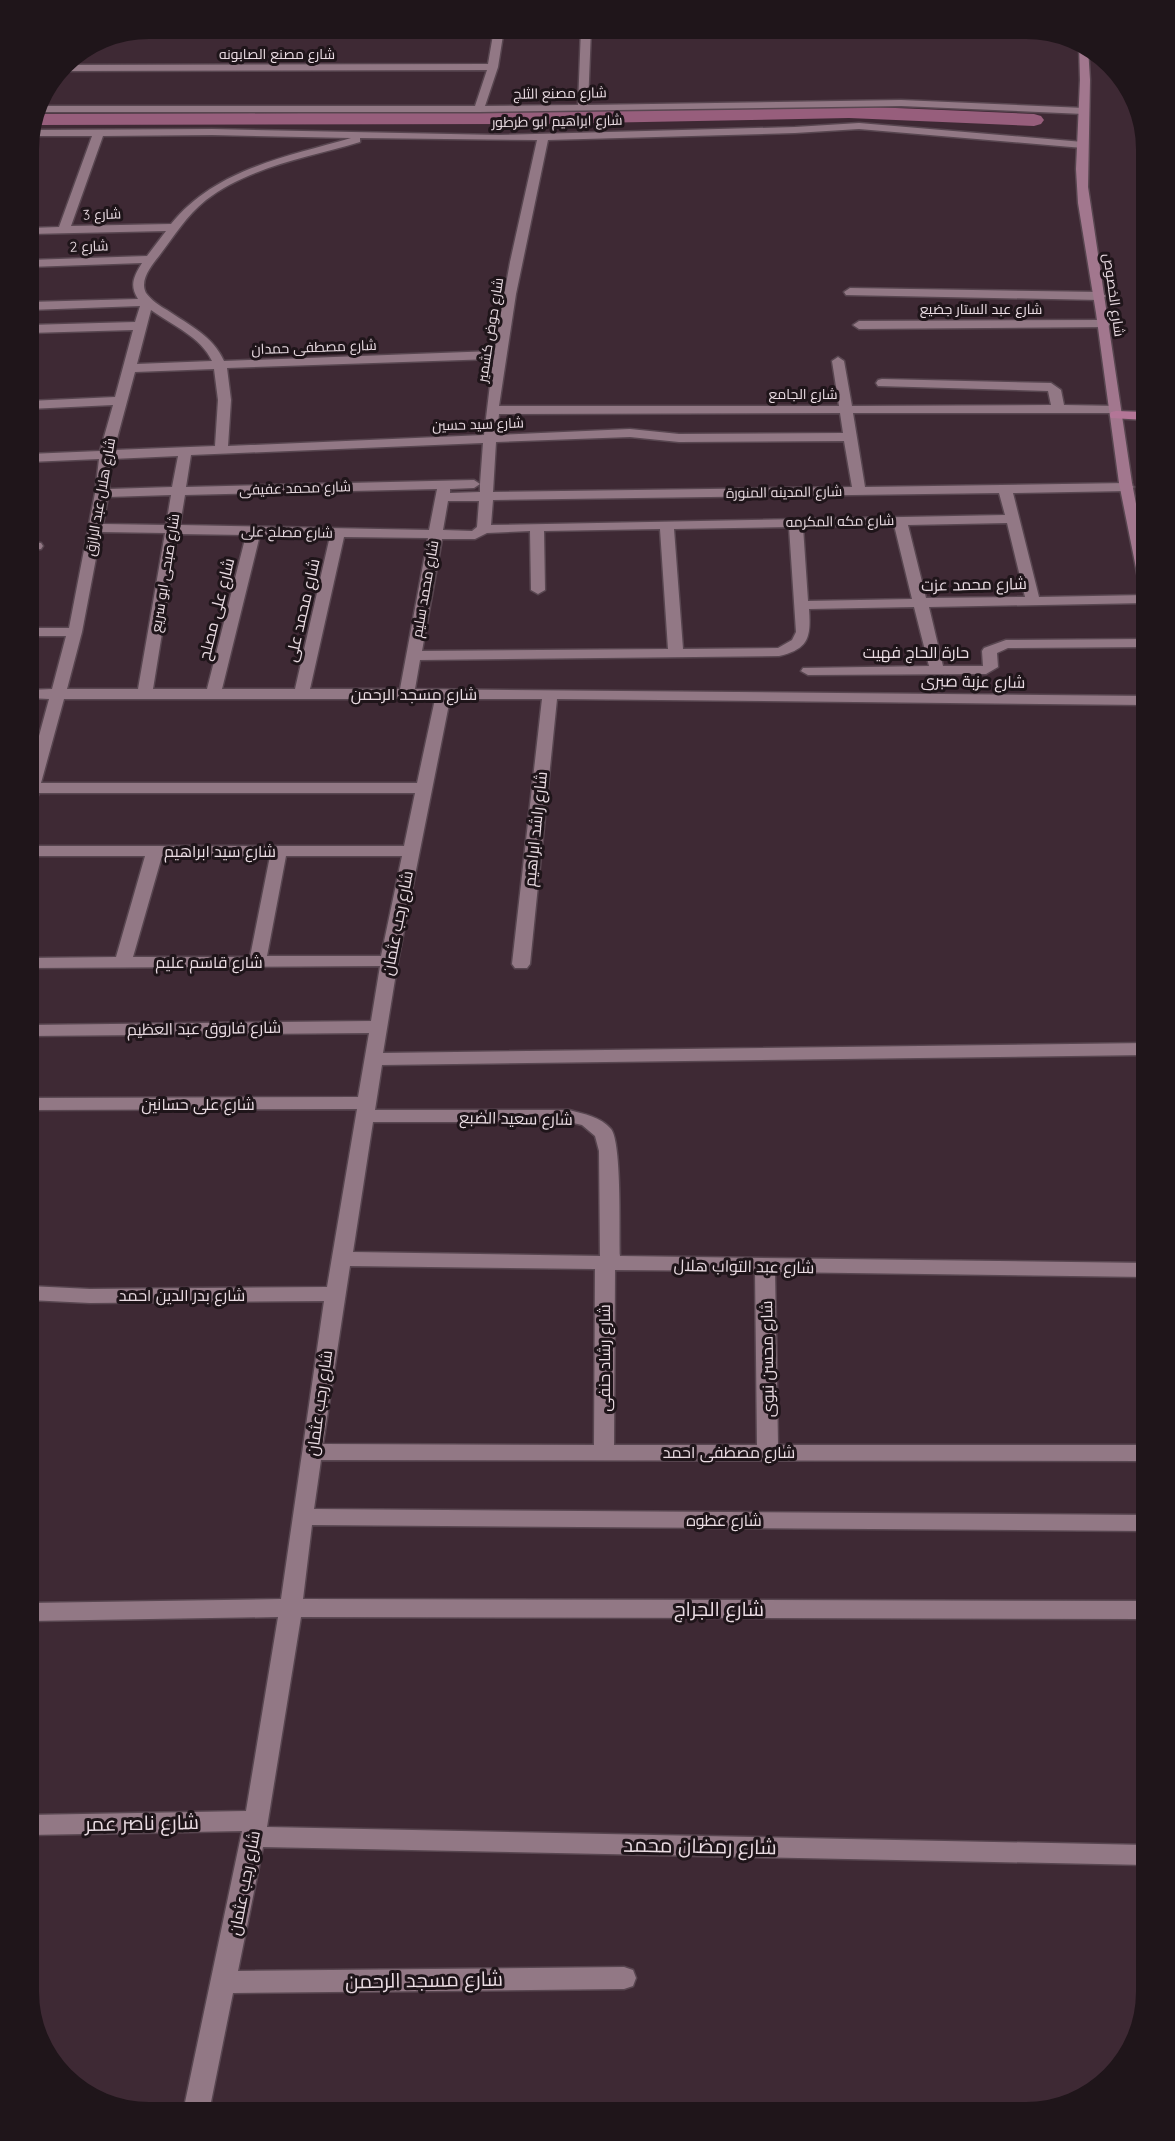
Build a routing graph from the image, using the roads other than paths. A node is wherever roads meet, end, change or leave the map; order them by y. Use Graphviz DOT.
graph roads {
  1 [pos="497,39"];
  2 [pos="586,39"];
  3 [pos="1084,55"];
  4 [pos="493,67"];
  5 [pos="74,68"];
  6 [pos="583,107"];
  7 [pos="46,109"];
  8 [pos="479,109"];
  9 [pos="1084,111"];
  10 [pos="99,132"];
  11 [pos="40,133"];
  12 [pos="373,136"];
  13 [pos="543,138"];
  14 [pos="1083,145"];
  15 [pos="175,227"];
  16 [pos="64,230"];
  17 [pos="39,231"];
  18 [pos="150,259"];
  19 [pos="39,263"];
  20 [pos="850,292"];
  21 [pos="1100,296"];
  22 [pos="147,302"];
  23 [pos="39,306"];
  24 [pos="1104,324"];
  25 [pos="859,325"];
  26 [pos="141,326"];
  27 [pos="39,329"];
  28 [pos="500,355"];
  29 [pos="838,361"];
  30 [pos="219,365"];
  31 [pos="129,368"];
  32 [pos="882,383"];
  33 [pos="120,401"];
  34 [pos="39,405"];
  35 [pos="846,409"];
  36 [pos="1058,409"];
  37 [pos="493,410"];
  38 [pos="1115,412"];
  39 [pos="1136,415"];
  40 [pos="851,437"];
  41 [pos="492,438"];
  42 [pos="221,450"];
  43 [pos="185,452"];
  44 [pos="106,455"];
  45 [pos="39,458"];
  46 [pos="1127,487"];
  47 [pos="1005,488"];
  48 [pos="487,490"];
  49 [pos="443,491"];
  50 [pos="859,491"];
  51 [pos="179,492"];
  52 [pos="102,494"];
  53 [pos="817,507"];
  54 [pos="1013,519"];
  55 [pos="900,520"];
  56 [pos="796,522"];
  57 [pos="667,524"];
  58 [pos="537,527"];
  59 [pos="96,528"];
  60 [pos="172,530"];
  61 [pos="254,532"];
  62 [pos="481,532"];
  63 [pos="1136,532"];
  64 [pos="338,534"];
  65 [pos="435,535"];
  66 [pos="538,590"];
  67 [pos="1136,599"];
  68 [pos="1033,601"];
  69 [pos="918,603"];
  70 [pos="801,605"];
  71 [pos="39,632"];
  72 [pos="75,632"];
  73 [pos="1136,643"];
  74 [pos="676,654"];
  75 [pos="414,656"];
  76 [pos="937,670"];
  77 [pos="808,671"];
  78 [pos="39,694"];
  79 [pos="58,694"];
  80 [pos="145,694"];
  81 [pos="213,694"];
  82 [pos="301,694"];
  83 [pos="407,694"];
  84 [pos="443,694"];
  85 [pos="550,694"];
  86 [pos="799,696"];
  87 [pos="1136,701"];
  88 [pos="39,747"];
  89 [pos="424,788"];
  90 [pos="39,794"];
  91 [pos="39,851"];
  92 [pos="155,851"];
  93 [pos="279,851"];
  94 [pos="410,851"];
  95 [pos="389,961"];
  96 [pos="258,962"];
  97 [pos="39,963"];
  98 [pos="123,963"];
  99 [pos="521,964"];
  100 [pos="379,1027"];
  101 [pos="39,1030"];
  102 [pos="1136,1049"];
  103 [pos="373,1059"];
  104 [pos="39,1104"];
  105 [pos="366,1110"];
  106 [pos="342,1259"];
  107 [pos="607,1264"];
  108 [pos="765,1266"];
  109 [pos="1136,1270"];
  110 [pos="39,1293"];
  111 [pos="335,1294"];
  112 [pos="312,1452"];
  113 [pos="604,1452"];
  114 [pos="768,1452"];
  115 [pos="1136,1453"];
  116 [pos="302,1516"];
  117 [pos="1136,1523"];
  118 [pos="291,1608"];
  119 [pos="1136,1610"];
  120 [pos="39,1612"];
  121 [pos="39,1825"];
  122 [pos="255,1829"];
  123 [pos="1136,1855"];
  124 [pos="624,1978"];
  125 [pos="224,1982"];
  126 [pos="198,2102"];
  1 -- 4 [label="street"];
  2 -- 6 [label="street"];
  3 -- 9 [label="main road, شارع الخصوص"];
  4 -- 5 [label="street, شارع مصنع الصابونه"];
  4 -- 8 [label="street"];
  6 -- 8 [label="street, شارع مصنع الثلج"];
  6 -- 9 [label="street, شارع مصنع الثلج"];
  7 -- 8 [label="street, شارع مصنع الثلج"];
  9 -- 14 [label="main road, شارع الخصوص"];
  10 -- 11 [label="street, شارع ابراهيم ابو طرطور"];
  10 -- 12 [label="street, شارع ابراهيم ابو طرطور"];
  10 -- 16 [label="street"];
  12 -- 13 [label="street, شارع ابراهيم ابو طرطور"];
  12 -- 15 [label="street"];
  13 -- 14 [label="street, شارع ابراهيم ابو طرطور"];
  13 -- 28 [label="street, شارع حوض كشمير"];
  14 -- 21 [label="main road, شارع الخصوص"];
  15 -- 16 [label="street, شارع 3"];
  15 -- 18 [label="street"];
  16 -- 17 [label="street, شارع 3"];
  18 -- 19 [label="street, شارع 2"];
  18 -- 22 [label="street"];
  20 -- 21 [label="street"];
  21 -- 24 [label="main road, شارع الخصوص"];
  22 -- 23 [label="street"];
  22 -- 26 [label="street, شارع هلال عبد الرازق"];
  22 -- 30 [label="street"];
  24 -- 25 [label="street, شارع عبد الستار جضيع"];
  24 -- 38 [label="main road, شارع الخصوص"];
  26 -- 27 [label="street"];
  26 -- 31 [label="street, شارع هلال عبد الرازق"];
  28 -- 30 [label="street, شارع مصطفى حمدان"];
  28 -- 37 [label="street, شارع حوض كشمير"];
  29 -- 35 [label="street"];
  30 -- 31 [label="street, شارع مصطفى حمدان"];
  30 -- 42 [label="street"];
  31 -- 33 [label="street, شارع هلال عبد الرازق"];
  32 -- 36 [label="street"];
  33 -- 34 [label="street"];
  33 -- 44 [label="street, شارع هلال عبد الرازق"];
  35 -- 36 [label="street, شارع الجامع"];
  35 -- 37 [label="street, شارع الجامع"];
  35 -- 40 [label="street"];
  36 -- 38 [label="street, شارع الجامع"];
  37 -- 41 [label="street, شارع حوض كشمير"];
  38 -- 39 [label="main road"];
  38 -- 46 [label="main road, شارع الخصوص"];
  40 -- 41 [label="street, شارع سيد حسين"];
  40 -- 50 [label="street"];
  41 -- 42 [label="street, شارع سيد حسين"];
  41 -- 48 [label="street, شارع حوض كشمير"];
  42 -- 43 [label="street, شارع سيد حسين"];
  43 -- 44 [label="street, شارع سيد حسين"];
  43 -- 51 [label="street, شارع صبحى ابو سريع"];
  44 -- 45 [label="street"];
  44 -- 52 [label="street, شارع هلال عبد الرازق"];
  46 -- 47 [label="street, شارع المدينه المنورة"];
  46 -- 63 [label="main road, شارع الخصوص"];
  47 -- 50 [label="street, شارع المدينه المنورة"];
  47 -- 54 [label="street"];
  48 -- 49 [label="street, شارع المدينه المنورة"];
  48 -- 53 [label="street, شارع المدينه المنورة"];
  48 -- 62 [label="street, شارع حوض كشمير"];
  49 -- 51 [label="street, شارع محمد عفيفى"];
  49 -- 65 [label="street, شارع محمد سليم"];
  50 -- 53 [label="street, شارع المدينه المنورة"];
  51 -- 52 [label="street, شارع محمد عفيفى"];
  51 -- 60 [label="street, شارع صبحى ابو سريع"];
  52 -- 59 [label="street, شارع هلال عبد الرازق"];
  53 -- 55 [label="street, شارع مكه المكرمه"];
  53 -- 56 [label="street, شارع مكه المكرمه"];
  54 -- 55 [label="street, شارع مكه المكرمه"];
  54 -- 68 [label="street"];
  55 -- 69 [label="street"];
  56 -- 57 [label="street, شارع مكه المكرمه"];
  56 -- 70 [label="street"];
  57 -- 58 [label="street, شارع مكه المكرمه"];
  57 -- 74 [label="street"];
  58 -- 62 [label="street, شارع مكه المكرمه"];
  58 -- 66 [label="street"];
  59 -- 60 [label="street, شارع مصلح على"];
  59 -- 72 [label="street, شارع هلال عبد الرازق"];
  60 -- 61 [label="street, شارع مصلح على"];
  60 -- 80 [label="street, شارع صبحى ابو سريع"];
  61 -- 64 [label="street, شارع مصلح على"];
  61 -- 81 [label="street, شارع على مصلح"];
  62 -- 65 [label="street, شارع مصلح على"];
  64 -- 65 [label="street, شارع مصلح على"];
  64 -- 82 [label="street, شارع محمد على"];
  65 -- 75 [label="street, شارع محمد سليم"];
  67 -- 68 [label="street, شارع محمد عزت"];
  68 -- 69 [label="street, شارع محمد عزت"];
  69 -- 70 [label="street, شارع محمد عزت"];
  69 -- 76 [label="street"];
  70 -- 74 [label="street"];
  71 -- 72 [label="street"];
  72 -- 79 [label="street, شارع هلال عبد الرازق"];
  73 -- 76 [label="street, حارة الحاج فهيت"];
  74 -- 75 [label="street"];
  75 -- 83 [label="street, شارع محمد سليم"];
  76 -- 77 [label="street, حارة الحاج فهيت"];
  78 -- 79 [label="street, شارع مسجد الرحمن"];
  79 -- 80 [label="street, شارع مسجد الرحمن"];
  79 -- 88 [label="street, شارع هلال عبد الرازق"];
  80 -- 81 [label="street, شارع مسجد الرحمن"];
  81 -- 82 [label="street, شارع مسجد الرحمن"];
  82 -- 83 [label="street, شارع مسجد الرحمن"];
  83 -- 84 [label="street, شارع مسجد الرحمن"];
  84 -- 85 [label="street, شارع مسجد الرحمن"];
  84 -- 89 [label="street, شارع رجب عثمان"];
  85 -- 86 [label="street, شارع مسجد الرحمن"];
  85 -- 99 [label="street, شارع راشد ابراهيم"];
  86 -- 87 [label="street, شارع عزبة صبرى"];
  89 -- 90 [label="street"];
  89 -- 94 [label="street, شارع رجب عثمان"];
  91 -- 92 [label="street, شارع سيد ابراهيم"];
  92 -- 93 [label="street, شارع سيد ابراهيم"];
  92 -- 98 [label="street"];
  93 -- 94 [label="street, شارع سيد ابراهيم"];
  93 -- 96 [label="street"];
  94 -- 95 [label="street, شارع رجب عثمان"];
  95 -- 96 [label="street, شارع قاسم عليم"];
  95 -- 100 [label="street, شارع رجب عثمان"];
  96 -- 98 [label="street, شارع قاسم عليم"];
  97 -- 98 [label="street, شارع قاسم عليم"];
  100 -- 101 [label="street, شارع فاروق عبد العظيم"];
  100 -- 103 [label="street, شارع رجب عثمان"];
  102 -- 103 [label="street"];
  103 -- 105 [label="street, شارع رجب عثمان"];
  104 -- 105 [label="street, شارع على حسانين"];
  105 -- 106 [label="street, شارع رجب عثمان"];
  105 -- 107 [label="street, شارع سعيد الضبع"];
  106 -- 107 [label="street, شارع عبد التواب هلال"];
  106 -- 111 [label="street, شارع رجب عثمان"];
  107 -- 108 [label="street, شارع عبد التواب هلال"];
  107 -- 113 [label="street, شارع رشاد حنفى"];
  108 -- 109 [label="street, شارع عبد التواب هلال"];
  108 -- 114 [label="street, شارع محسن نبوى"];
  110 -- 111 [label="street, شارع بدر الدين احمد"];
  111 -- 112 [label="street, شارع رجب عثمان"];
  112 -- 113 [label="street, شارع مصطفى احمد"];
  112 -- 116 [label="street, شارع رجب عثمان"];
  113 -- 114 [label="street, شارع مصطفى احمد"];
  114 -- 115 [label="street, شارع مصطفى احمد"];
  116 -- 117 [label="street, شارع عطوه"];
  116 -- 118 [label="street, شارع رجب عثمان"];
  118 -- 119 [label="street, شارع الجراج"];
  118 -- 120 [label="street, شارع الجراج"];
  118 -- 122 [label="street, شارع رجب عثمان"];
  121 -- 122 [label="street, شارع ناصر عمر"];
  122 -- 123 [label="street, شارع رمضان محمد"];
  122 -- 125 [label="street, شارع رجب عثمان"];
  124 -- 125 [label="street, شارع مسجد الرحمن"];
  125 -- 126 [label="street, شارع رجب عثمان"];
}
